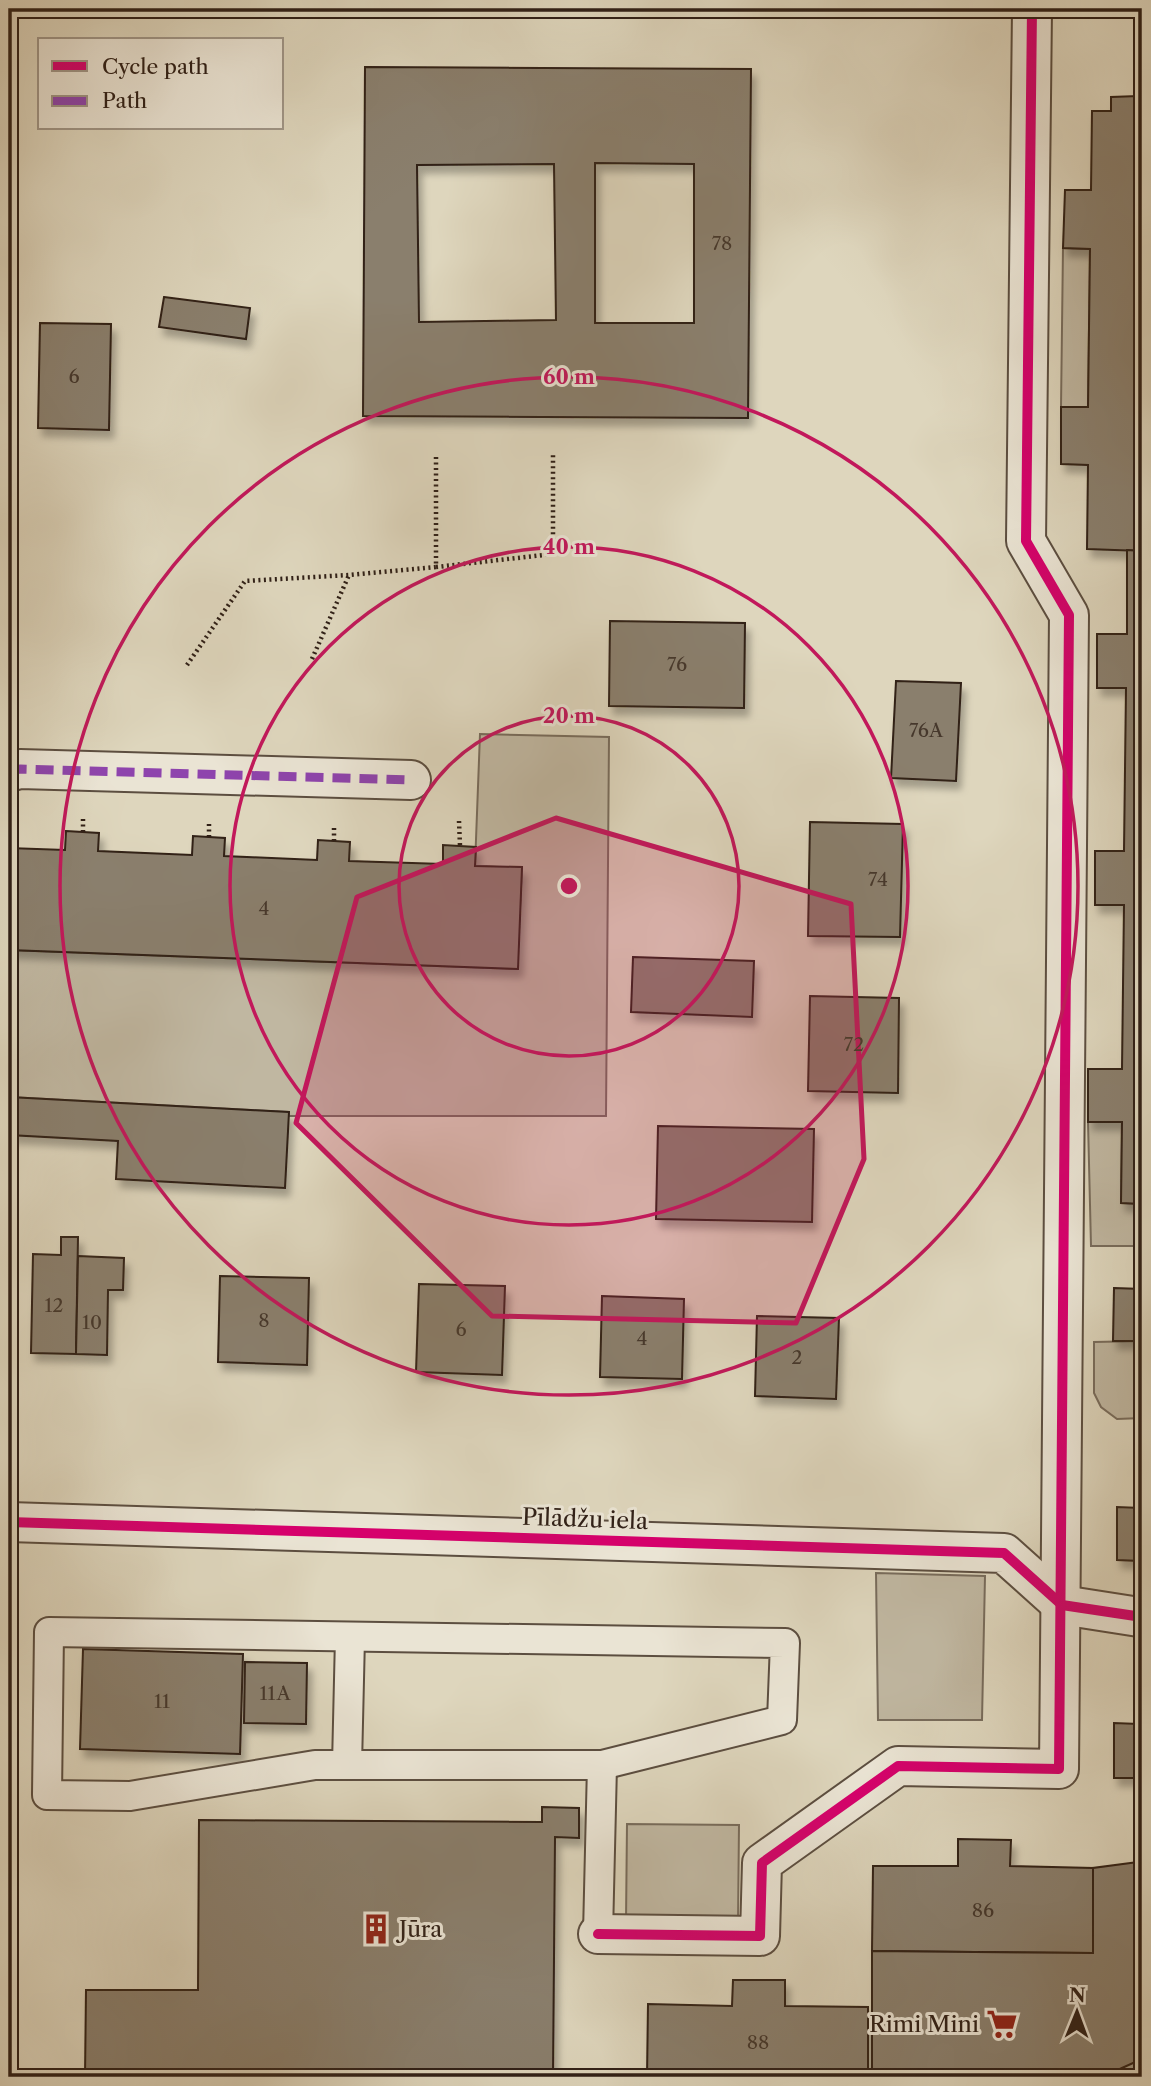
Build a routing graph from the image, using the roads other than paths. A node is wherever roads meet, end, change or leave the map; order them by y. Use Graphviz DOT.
graph roads {
  1 [pos="1032,9"];
  2 [pos="9,772"];
  3 [pos="411,780"];
  4 [pos="9,1522"];
  5 [pos="1062,1605"];
  6 [pos="1139,1617"];
  7 [pos="350,1637"];
  8 [pos="346,1765"];
  9 [pos="602,1765"];
  10 [pos="598,1934"];
  1 -- 5 [label="street"];
  2 -- 3 [label="street"];
  4 -- 5 [label="street, Pīlādžu iela"];
  5 -- 6 [label="street"];
  5 -- 10 [label="street"];
  7 -- 8 [label="lane"];
  7 -- 8 [label="lane"];
  7 -- 9 [label="lane"];
  8 -- 9 [label="lane"];
  9 -- 10 [label="lane"];
}
